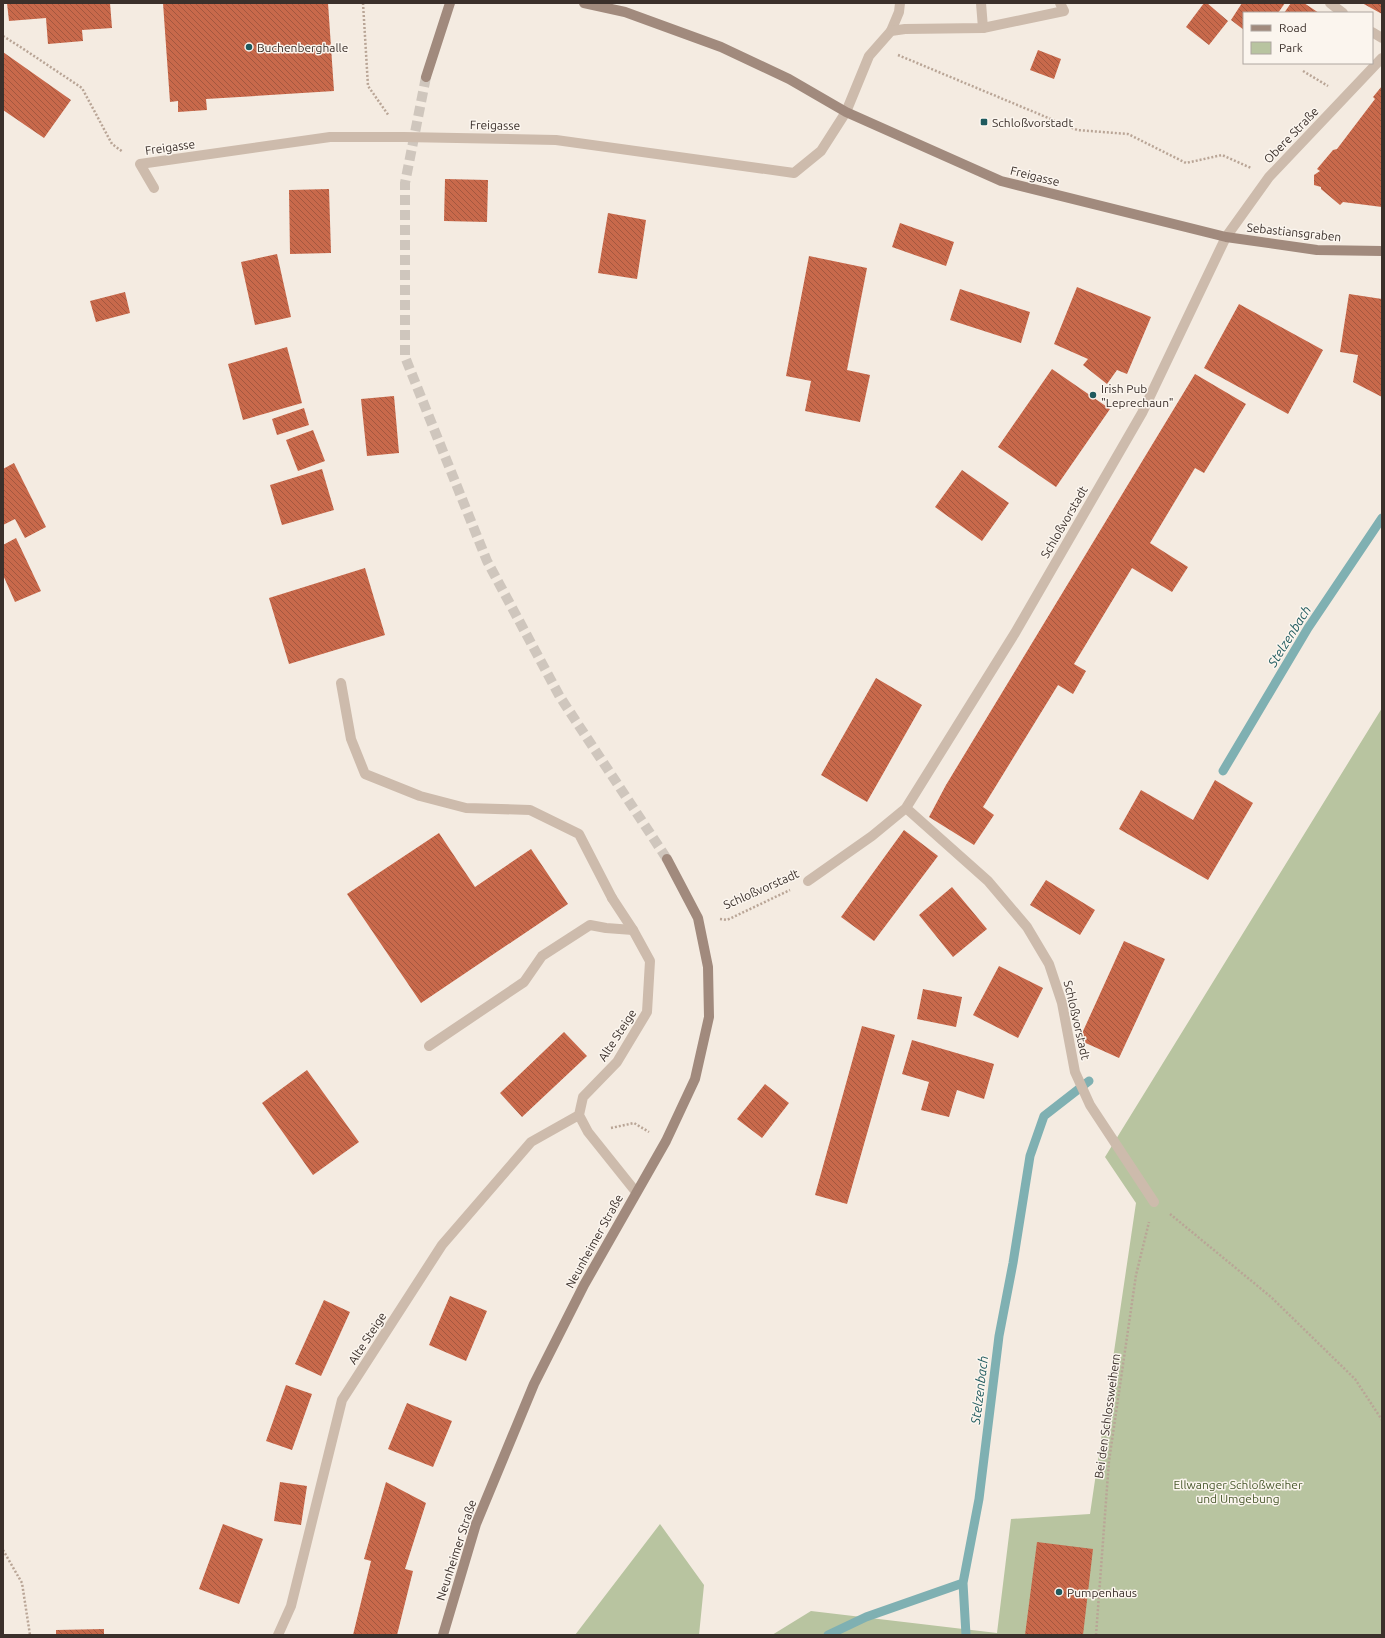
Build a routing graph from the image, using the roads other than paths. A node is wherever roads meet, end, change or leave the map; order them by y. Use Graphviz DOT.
graph roads {
  1 [pos="450,3"];
  2 [pos="584,3"];
  3 [pos="900,3"];
  4 [pos="981,3"];
  5 [pos="1330,3"];
  6 [pos="1062,7"];
  7 [pos="1342,12"];
  8 [pos="983,28"];
  9 [pos="891,31"];
  10 [pos="1373,33"];
  11 [pos="1382,38"];
  12 [pos="1382,58"];
  13 [pos="426,77"];
  14 [pos="846,112"];
  15 [pos="154,188"];
  16 [pos="1226,237"];
  17 [pos="1382,251"];
  18 [pos="341,683"];
  19 [pos="906,808"];
  20 [pos="667,859"];
  21 [pos="808,881"];
  22 [pos="633,930"];
  23 [pos="429,1046"];
  24 [pos="579,1115"];
  25 [pos="636,1192"];
  26 [pos="1154,1202"];
  27 [pos="278,1635"];
  28 [pos="443,1635"];
  1 -- 13 [label="street"];
  2 -- 14 [label="street, Freigasse"];
  3 -- 9 [label="street, Freigasse"];
  4 -- 8 [label="street"];
  5 -- 7 [label="street"];
  6 -- 8 [label="street"];
  8 -- 9 [label="street"];
  9 -- 14 [label="street, Freigasse"];
  10 -- 11 [label="street"];
  12 -- 16 [label="street, Obere Straße"];
  14 -- 15 [label="street, Freigasse"];
  14 -- 16 [label="street, Freigasse"];
  16 -- 17 [label="street, Sebastiansgraben"];
  16 -- 19 [label="street, Schloßvorstadt"];
  18 -- 22 [label="street, Alte Steige"];
  19 -- 21 [label="street, Schloßvorstadt"];
  19 -- 26 [label="street, Schloßvorstadt"];
  20 -- 25 [label="street, Neunheimer Straße"];
  22 -- 23 [label="street"];
  22 -- 24 [label="street, Alte Steige"];
  24 -- 25 [label="street"];
  24 -- 27 [label="street, Alte Steige"];
  25 -- 28 [label="street, Neunheimer Straße"];
}
